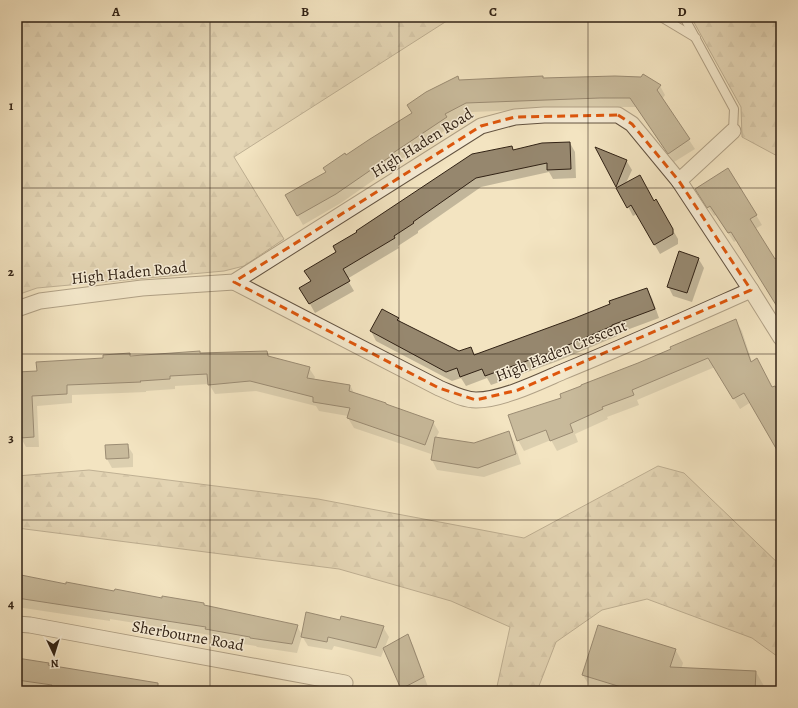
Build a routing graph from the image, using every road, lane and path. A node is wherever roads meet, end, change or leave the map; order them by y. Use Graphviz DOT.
graph roads {
  1 [pos="661,17"];
  2 [pos="684,17"];
  3 [pos="697,38"];
  4 [pos="732,131"];
  5 [pos="679,180"];
  6 [pos="234,282"];
  7 [pos="751,290"];
  8 [pos="17,309"];
  9 [pos="781,338"];
  10 [pos="17,624"];
  11 [pos="343,691"];
  1 -- 3 [label="lane"];
  2 -- 3 [label="lane"];
  3 -- 4 [label="lane"];
  4 -- 5 [label="street"];
  5 -- 6 [label="street, High Haden Road"];
  5 -- 7 [label="street, High Haden Road"];
  6 -- 7 [label="street, High Haden Crescent"];
  6 -- 8 [label="street, High Haden Road"];
  7 -- 9 [label="street, High Haden Road"];
  10 -- 11 [label="street, Sherbourne Road"];
}
